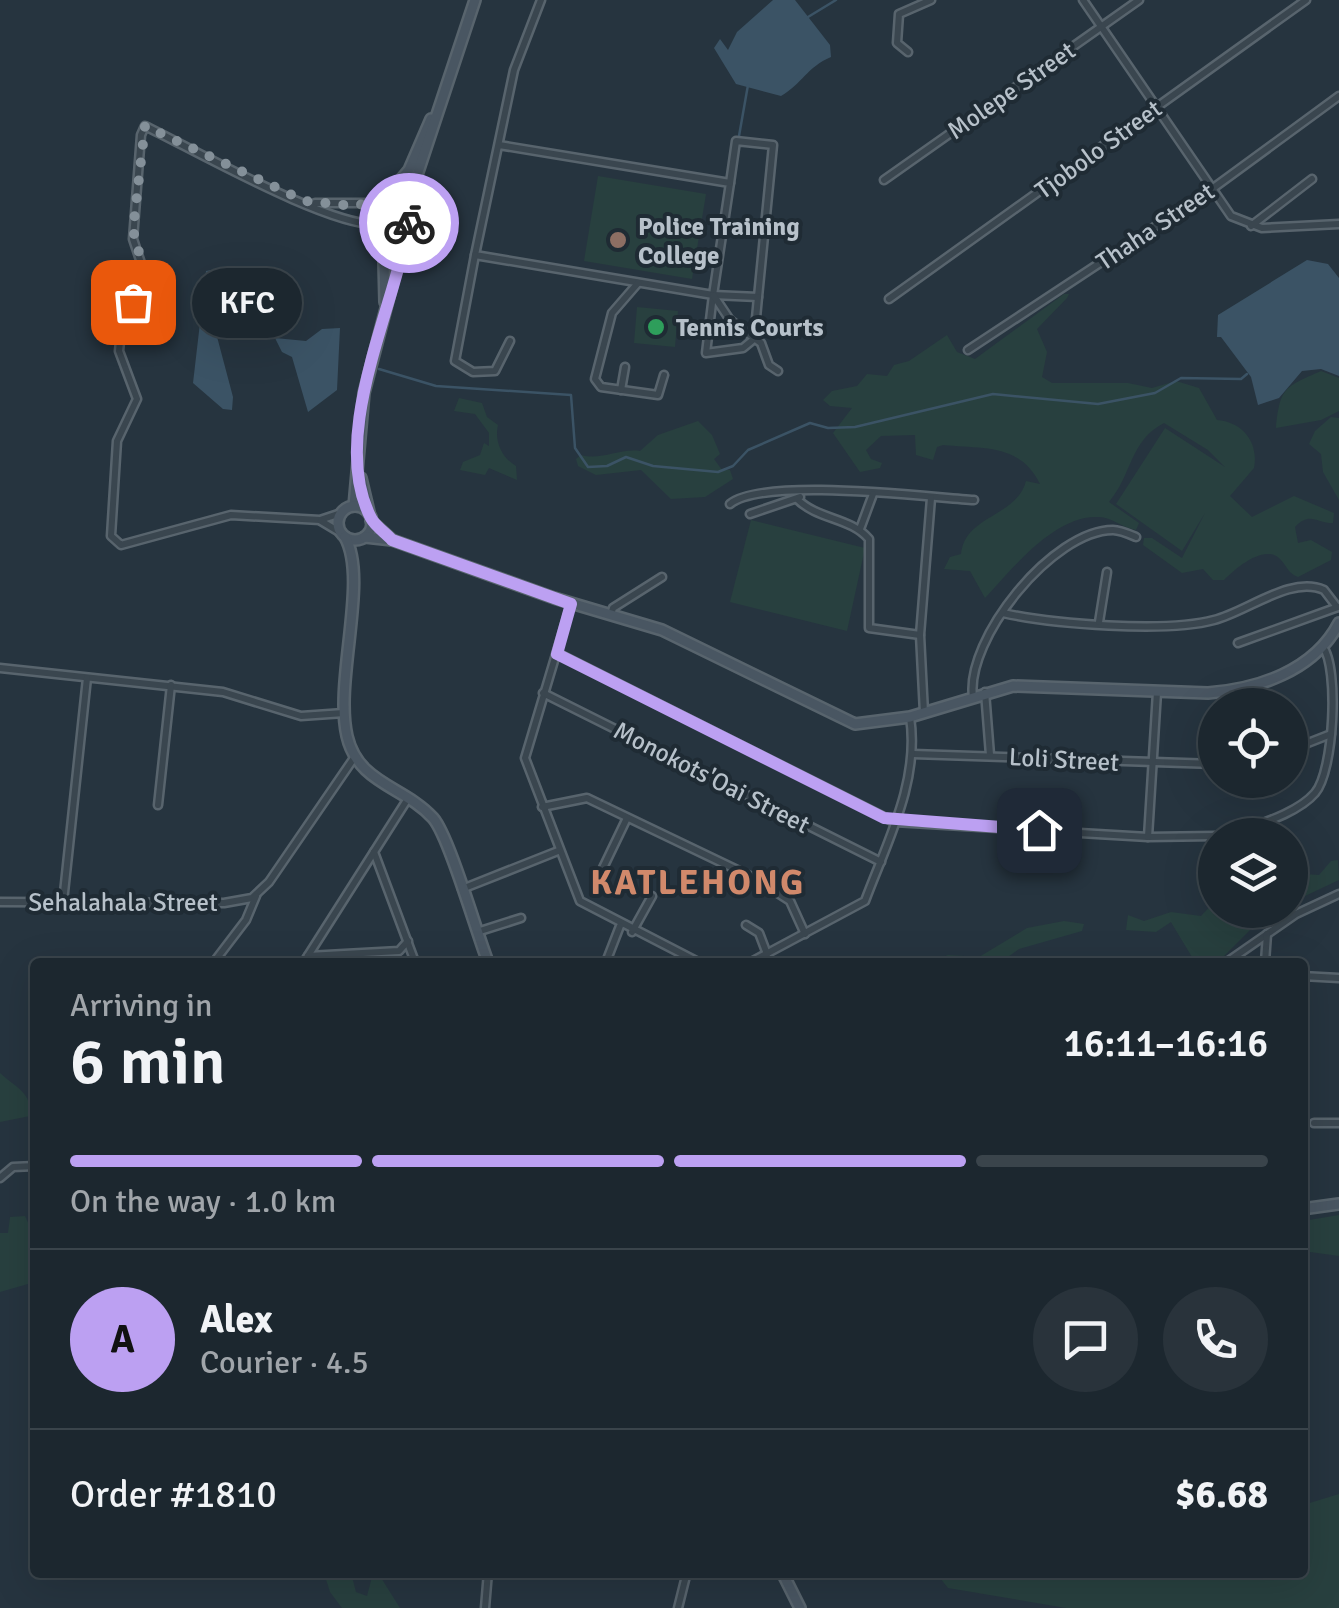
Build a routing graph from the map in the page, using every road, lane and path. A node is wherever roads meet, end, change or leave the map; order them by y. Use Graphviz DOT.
graph roads {
  1 [pos="476,0"];
  2 [pos="541,0"];
  3 [pos="931,0"];
  4 [pos="1083,0"];
  5 [pos="1139,0"];
  6 [pos="1306,0"];
  7 [pos="1101,28"];
  8 [pos="908,52"];
  9 [pos="452,76"];
  10 [pos="1339,96"];
  11 [pos="1156,106"];
  12 [pos="499,145"];
  13 [pos="1312,179"];
  14 [pos="884,180"];
  15 [pos="730,183"];
  16 [pos="1212,189"];
  17 [pos="299,200"];
  18 [pos="383,200"];
  19 [pos="408,202"];
  20 [pos="410,216"];
  21 [pos="1339,224"];
  22 [pos="369,225"];
  23 [pos="382,225"];
  24 [pos="1250,226"];
  25 [pos="475,255"];
  26 [pos="386,270"];
  27 [pos="638,283"];
  28 [pos="713,295"];
  29 [pos="758,297"];
  30 [pos="890,298"];
  31 [pos="382,330"];
  32 [pos="754,339"];
  33 [pos="510,341"];
  34 [pos="968,350"];
  35 [pos="625,367"];
  36 [pos="778,371"];
  37 [pos="664,374"];
  38 [pos="621,390"];
  39 [pos="358,466"];
  40 [pos="873,494"];
  41 [pos="800,495"];
  42 [pos="931,498"];
  43 [pos="974,500"];
  44 [pos="730,504"];
  45 [pos="354,506"];
  46 [pos="341,513"];
  47 [pos="750,514"];
  48 [pos="371,518"];
  49 [pos="320,520"];
  50 [pos="860,528"];
  51 [pos="343,535"];
  52 [pos="1136,537"];
  53 [pos="364,538"];
  54 [pos="392,540"];
  55 [pos="353,563"];
  56 [pos="1107,572"];
  57 [pos="662,577"];
  58 [pos="571,604"];
  59 [pos="1338,607"];
  60 [pos="1003,613"];
  61 [pos="611,615"];
  62 [pos="1099,622"];
  63 [pos="1339,624"];
  64 [pos="920,635"];
  65 [pos="1238,643"];
  66 [pos="1323,647"];
  67 [pos="557,654"];
  68 [pos="0,668"];
  69 [pos="87,678"];
  70 [pos="171,685"];
  71 [pos="985,692"];
  72 [pos="1157,692"];
  73 [pos="543,693"];
  74 [pos="973,696"];
  75 [pos="344,713"];
  76 [pos="924,713"];
  77 [pos="910,717"];
  78 [pos="1330,734"];
  79 [pos="1308,743"];
  80 [pos="913,754"];
  81 [pos="990,755"];
  82 [pos="354,758"];
  83 [pos="1152,764"];
  84 [pos="1198,764"];
  85 [pos="407,800"];
  86 [pos="158,805"];
  87 [pos="542,807"];
  88 [pos="628,818"];
  89 [pos="1274,818"];
  90 [pos="894,822"];
  91 [pos="1198,836"];
  92 [pos="1148,837"];
  93 [pos="374,851"];
  94 [pos="558,852"];
  95 [pos="881,862"];
  96 [pos="602,870"];
  97 [pos="462,889"];
  98 [pos="1339,894"];
  99 [pos="257,895"];
  100 [pos="652,896"];
  101 [pos="0,902"];
  102 [pos="63,902"];
  103 [pos="521,918"];
  104 [pos="746,925"];
  105 [pos="620,926"];
  106 [pos="477,932"];
  107 [pos="632,932"];
  108 [pos="1268,932"];
  109 [pos="805,934"];
  110 [pos="408,942"];
  111 [pos="768,954"];
  112 [pos="217,958"];
  113 [pos="306,958"];
  114 [pos="326,958"];
  115 [pos="413,958"];
  116 [pos="487,958"];
  117 [pos="608,958"];
  118 [pos="689,958"];
  119 [pos="760,958"];
  120 [pos="1232,958"];
  121 [pos="1265,958"];
  122 [pos="1308,976"];
  123 [pos="1339,978"];
  124 [pos="1314,1123"];
  125 [pos="1339,1123"];
  126 [pos="30,1166"];
  127 [pos="0,1178"];
  128 [pos="1339,1204"];
  129 [pos="1308,1207"];
  130 [pos="488,1578"];
  131 [pos="686,1578"];
  132 [pos="785,1578"];
  133 [pos="485,1608"];
  134 [pos="678,1608"];
  135 [pos="800,1608"];
  1 -- 9 [label="main road"];
  2 -- 12 [label="street"];
  3 -- 8 [label="street"];
  4 -- 7 [label="street"];
  5 -- 7 [label="street, Molepe Street"];
  6 -- 11 [label="street, Tjobolo Street"];
  7 -- 11 [label="street"];
  7 -- 14 [label="street, Molepe Street"];
  9 -- 18 [label="main road"];
  9 -- 19 [label="main road"];
  10 -- 16 [label="street, Thaha Street"];
  11 -- 16 [label="street"];
  11 -- 30 [label="street, Tjobolo Street"];
  12 -- 15 [label="street"];
  12 -- 25 [label="street"];
  13 -- 24 [label="street"];
  15 -- 28 [label="street"];
  15 -- 29 [label="street"];
  16 -- 24 [label="street"];
  16 -- 34 [label="street, Thaha Street"];
  17 -- 18 [label="street"];
  17 -- 22 [label="street"];
  17 -- 49 [label="street"];
  18 -- 19 [label="main road"];
  18 -- 23 [label="main road"];
  19 -- 20 [label="main road"];
  20 -- 23 [label="main road"];
  20 -- 31 [label="main road"];
  21 -- 24 [label="street"];
  22 -- 23 [label="street"];
  22 -- 26 [label="street"];
  23 -- 26 [label="main road"];
  25 -- 27 [label="street"];
  25 -- 33 [label="street"];
  26 -- 31 [label="main road"];
  27 -- 28 [label="street"];
  27 -- 38 [label="street"];
  28 -- 29 [label="street"];
  28 -- 32 [label="street"];
  28 -- 32 [label="street"];
  29 -- 32 [label="street"];
  31 -- 39 [label="main road"];
  32 -- 36 [label="street"];
  35 -- 38 [label="street"];
  37 -- 38 [label="street"];
  39 -- 45 [label="main road"];
  39 -- 48 [label="main road"];
  40 -- 41 [label="street"];
  40 -- 42 [label="street"];
  40 -- 50 [label="street"];
  41 -- 44 [label="street"];
  41 -- 47 [label="street"];
  41 -- 50 [label="street"];
  42 -- 43 [label="street"];
  42 -- 64 [label="street"];
  45 -- 46 [label="main road"];
  45 -- 48 [label="main road"];
  46 -- 49 [label="street"];
  46 -- 51 [label="main road"];
  48 -- 53 [label="main road"];
  48 -- 54 [label="main road"];
  49 -- 51 [label="street"];
  50 -- 64 [label="street"];
  51 -- 53 [label="main road"];
  51 -- 55 [label="main road"];
  52 -- 60 [label="street"];
  53 -- 54 [label="main road"];
  53 -- 55 [label="main road"];
  54 -- 58 [label="main road"];
  55 -- 75 [label="main road"];
  56 -- 62 [label="street"];
  57 -- 61 [label="street"];
  58 -- 61 [label="main road"];
  58 -- 67 [label="street"];
  59 -- 62 [label="street"];
  59 -- 65 [label="street"];
  60 -- 62 [label="street"];
  60 -- 74 [label="street"];
  61 -- 77 [label="main road"];
  63 -- 66 [label="main road"];
  64 -- 76 [label="street"];
  66 -- 72 [label="main road"];
  66 -- 78 [label="street"];
  67 -- 73 [label="street"];
  67 -- 90 [label="street"];
  68 -- 69 [label="street"];
  69 -- 70 [label="street"];
  69 -- 102 [label="street"];
  70 -- 75 [label="street"];
  70 -- 86 [label="street"];
  71 -- 72 [label="main road"];
  71 -- 74 [label="main road"];
  71 -- 81 [label="street"];
  72 -- 83 [label="street"];
  73 -- 87 [label="street"];
  73 -- 95 [label="street, Monokots'Oai Street"];
  74 -- 76 [label="main road"];
  75 -- 82 [label="main road"];
  76 -- 77 [label="main road"];
  77 -- 80 [label="street"];
  78 -- 79 [label="street"];
  78 -- 89 [label="street"];
  80 -- 81 [label="street, Loli Street"];
  80 -- 90 [label="street"];
  81 -- 83 [label="street, Loli Street"];
  82 -- 85 [label="main road"];
  82 -- 99 [label="street"];
  83 -- 84 [label="street, Loli Street"];
  83 -- 92 [label="street"];
  85 -- 93 [label="street"];
  85 -- 97 [label="main road"];
  87 -- 88 [label="street"];
  87 -- 94 [label="street"];
  88 -- 96 [label="street"];
  88 -- 109 [label="street"];
  90 -- 92 [label="street"];
  90 -- 95 [label="street"];
  91 -- 92 [label="street"];
  93 -- 110 [label="street"];
  93 -- 113 [label="street"];
  94 -- 97 [label="street"];
  94 -- 105 [label="street"];
  95 -- 109 [label="street"];
  97 -- 106 [label="main road"];
  98 -- 108 [label="street"];
  99 -- 102 [label="street, Sehalahala Street"];
  99 -- 112 [label="street"];
  100 -- 107 [label="street"];
  101 -- 102 [label="street, Sehalahala Street"];
  103 -- 106 [label="street"];
  104 -- 111 [label="street"];
  105 -- 107 [label="street"];
  105 -- 117 [label="street"];
  106 -- 116 [label="main road"];
  107 -- 118 [label="street"];
  108 -- 120 [label="street"];
  108 -- 121 [label="street"];
  109 -- 111 [label="street"];
  110 -- 114 [label="street"];
  110 -- 115 [label="street"];
  111 -- 119 [label="street"];
  122 -- 123 [label="street"];
  124 -- 125 [label="street"];
  126 -- 127 [label="street"];
  128 -- 129 [label="main road"];
  130 -- 133 [label="street"];
  131 -- 134 [label="street"];
  132 -- 135 [label="main road"];
}
